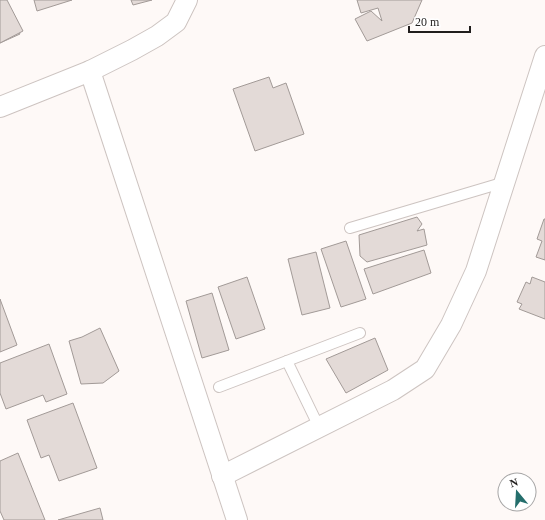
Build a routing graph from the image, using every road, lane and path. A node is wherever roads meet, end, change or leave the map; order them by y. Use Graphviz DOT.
graph roads {
  1 [pos="187,0"];
  2 [pos="545,56"];
  3 [pos="90,71"];
  4 [pos="0,107"];
  5 [pos="505,182"];
  6 [pos="350,228"];
  7 [pos="360,333"];
  8 [pos="287,361"];
  9 [pos="219,387"];
  10 [pos="319,427"];
  11 [pos="222,476"];
  12 [pos="237,520"];
  1 -- 3 [label="street"];
  2 -- 5 [label="street"];
  3 -- 4 [label="street"];
  3 -- 11 [label="street"];
  5 -- 6 [label="lane"];
  5 -- 10 [label="street"];
  7 -- 8 [label="lane"];
  8 -- 9 [label="lane"];
  8 -- 10 [label="lane"];
  10 -- 11 [label="street"];
  11 -- 12 [label="street"];
}
